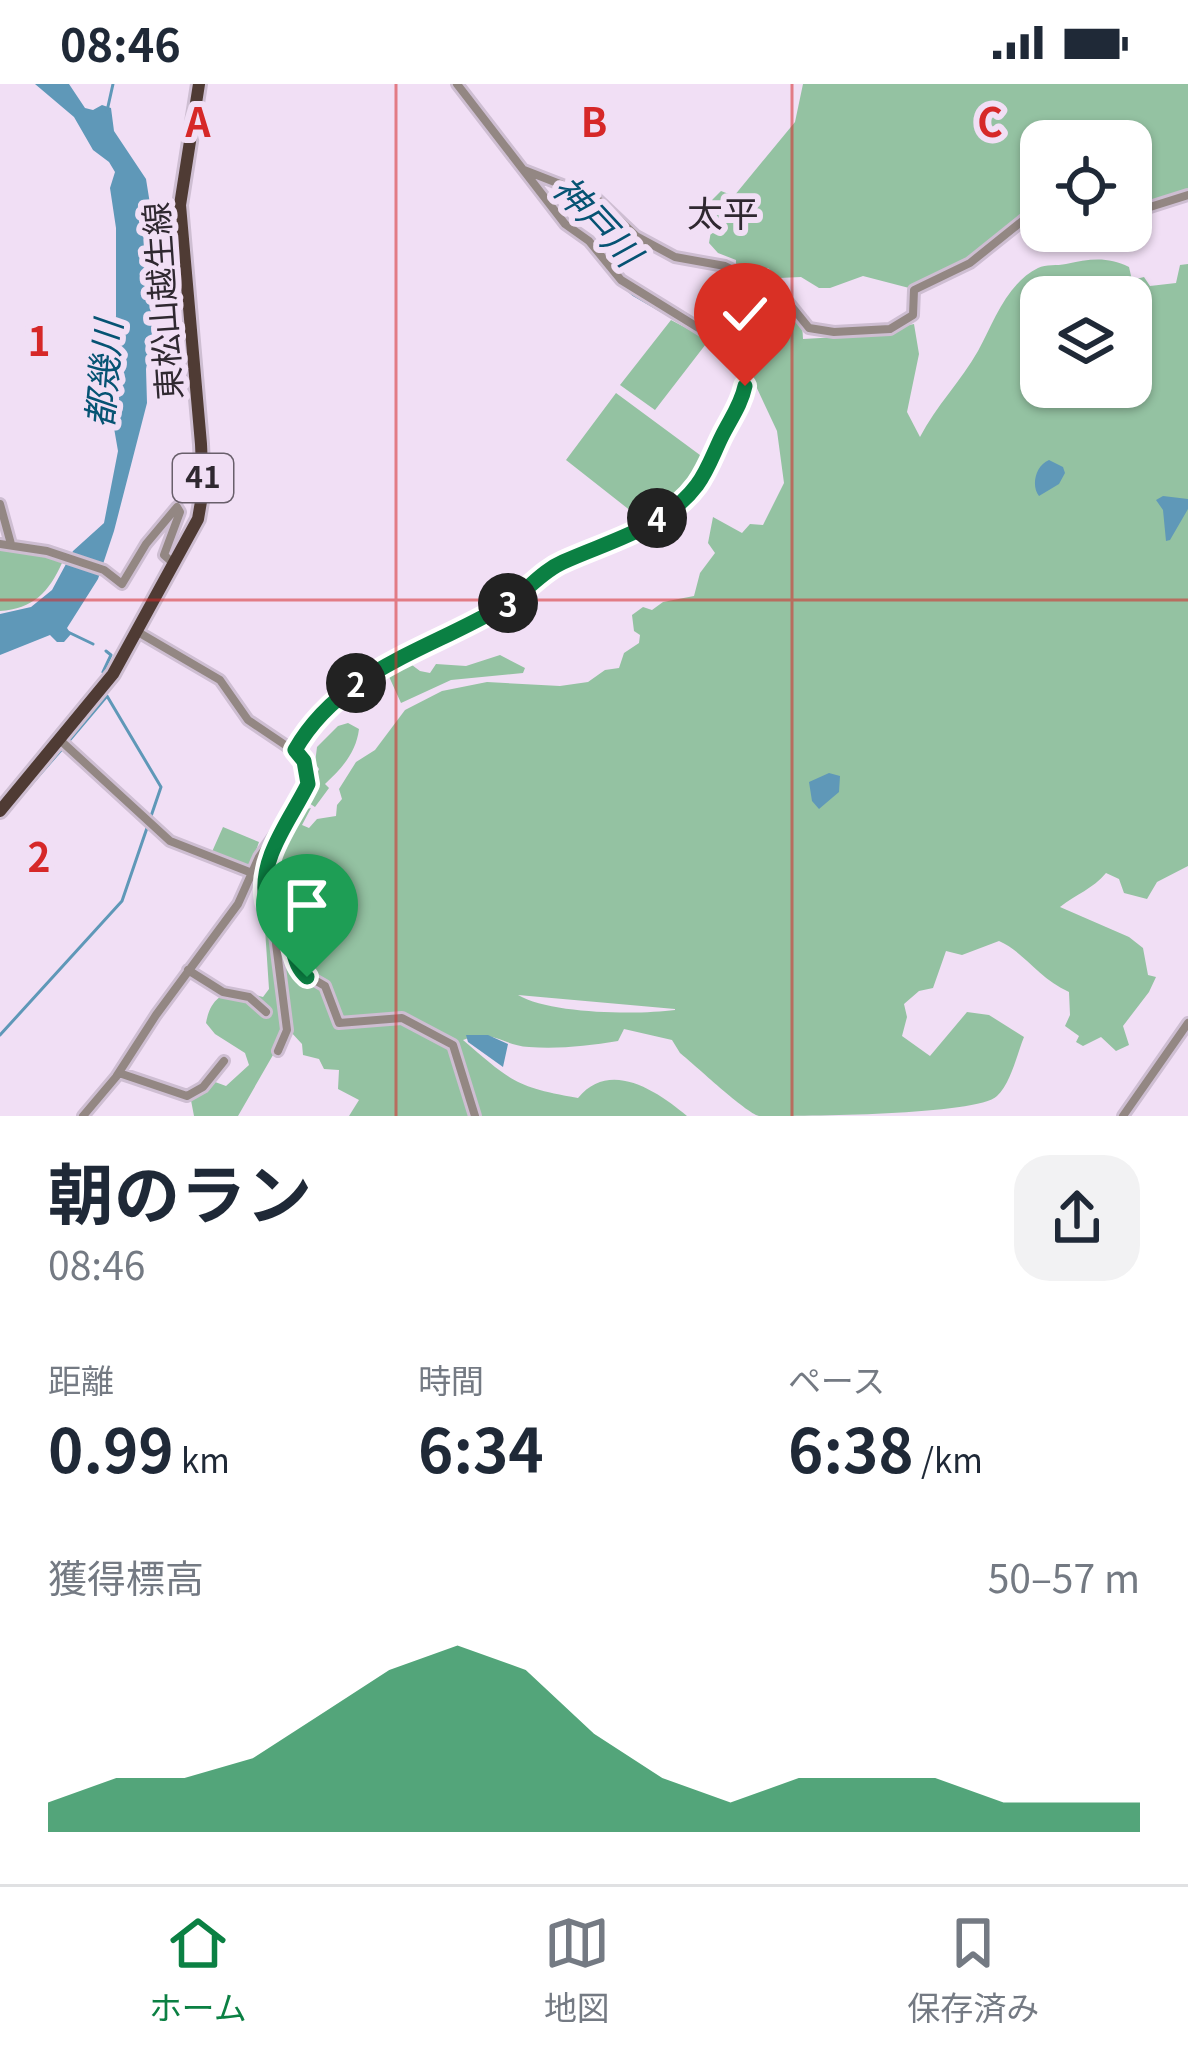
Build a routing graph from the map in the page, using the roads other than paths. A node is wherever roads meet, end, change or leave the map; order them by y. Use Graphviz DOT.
graph roads {
  1 [pos="199,84"];
  2 [pos="457,84"];
  3 [pos="522,170"];
  4 [pos="1188,195"];
  5 [pos="1152,206"];
  6 [pos="1020,223"];
  7 [pos="0,504"];
  8 [pos="5,544"];
  9 [pos="176,564"];
  10 [pos="138,632"];
  11 [pos="60,740"];
  12 [pos="295,750"];
  13 [pos="0,812"];
  14 [pos="287,815"];
  15 [pos="252,873"];
  16 [pos="272,912"];
  17 [pos="188,970"];
  18 [pos="266,1012"];
  19 [pos="1188,1024"];
  20 [pos="278,1052"];
  21 [pos="224,1061"];
  22 [pos="119,1073"];
  23 [pos="85,1116"];
  24 [pos="475,1116"];
  25 [pos="1123,1116"];
  1 -- 9 [label="main road, 東松山越生線 / 41"];
  2 -- 3 [label="street"];
  3 -- 6 [label="street"];
  3 -- 12 [label="street"];
  4 -- 5 [label="street"];
  7 -- 8 [label="street"];
  8 -- 9 [label="street"];
  9 -- 10 [label="main road, 東松山越生線 / 41"];
  10 -- 11 [label="main road, 東松山越生線 / 41"];
  10 -- 12 [label="street"];
  11 -- 13 [label="main road, 東松山越生線 / 41"];
  11 -- 15 [label="street"];
  12 -- 14 [label="street"];
  14 -- 15 [label="street"];
  14 -- 16 [label="street"];
  15 -- 17 [label="street"];
  16 -- 20 [label="street"];
  16 -- 24 [label="street"];
  17 -- 18 [label="street"];
  17 -- 22 [label="street"];
  19 -- 25 [label="street"];
  21 -- 22 [label="street"];
  22 -- 23 [label="street"];
}
